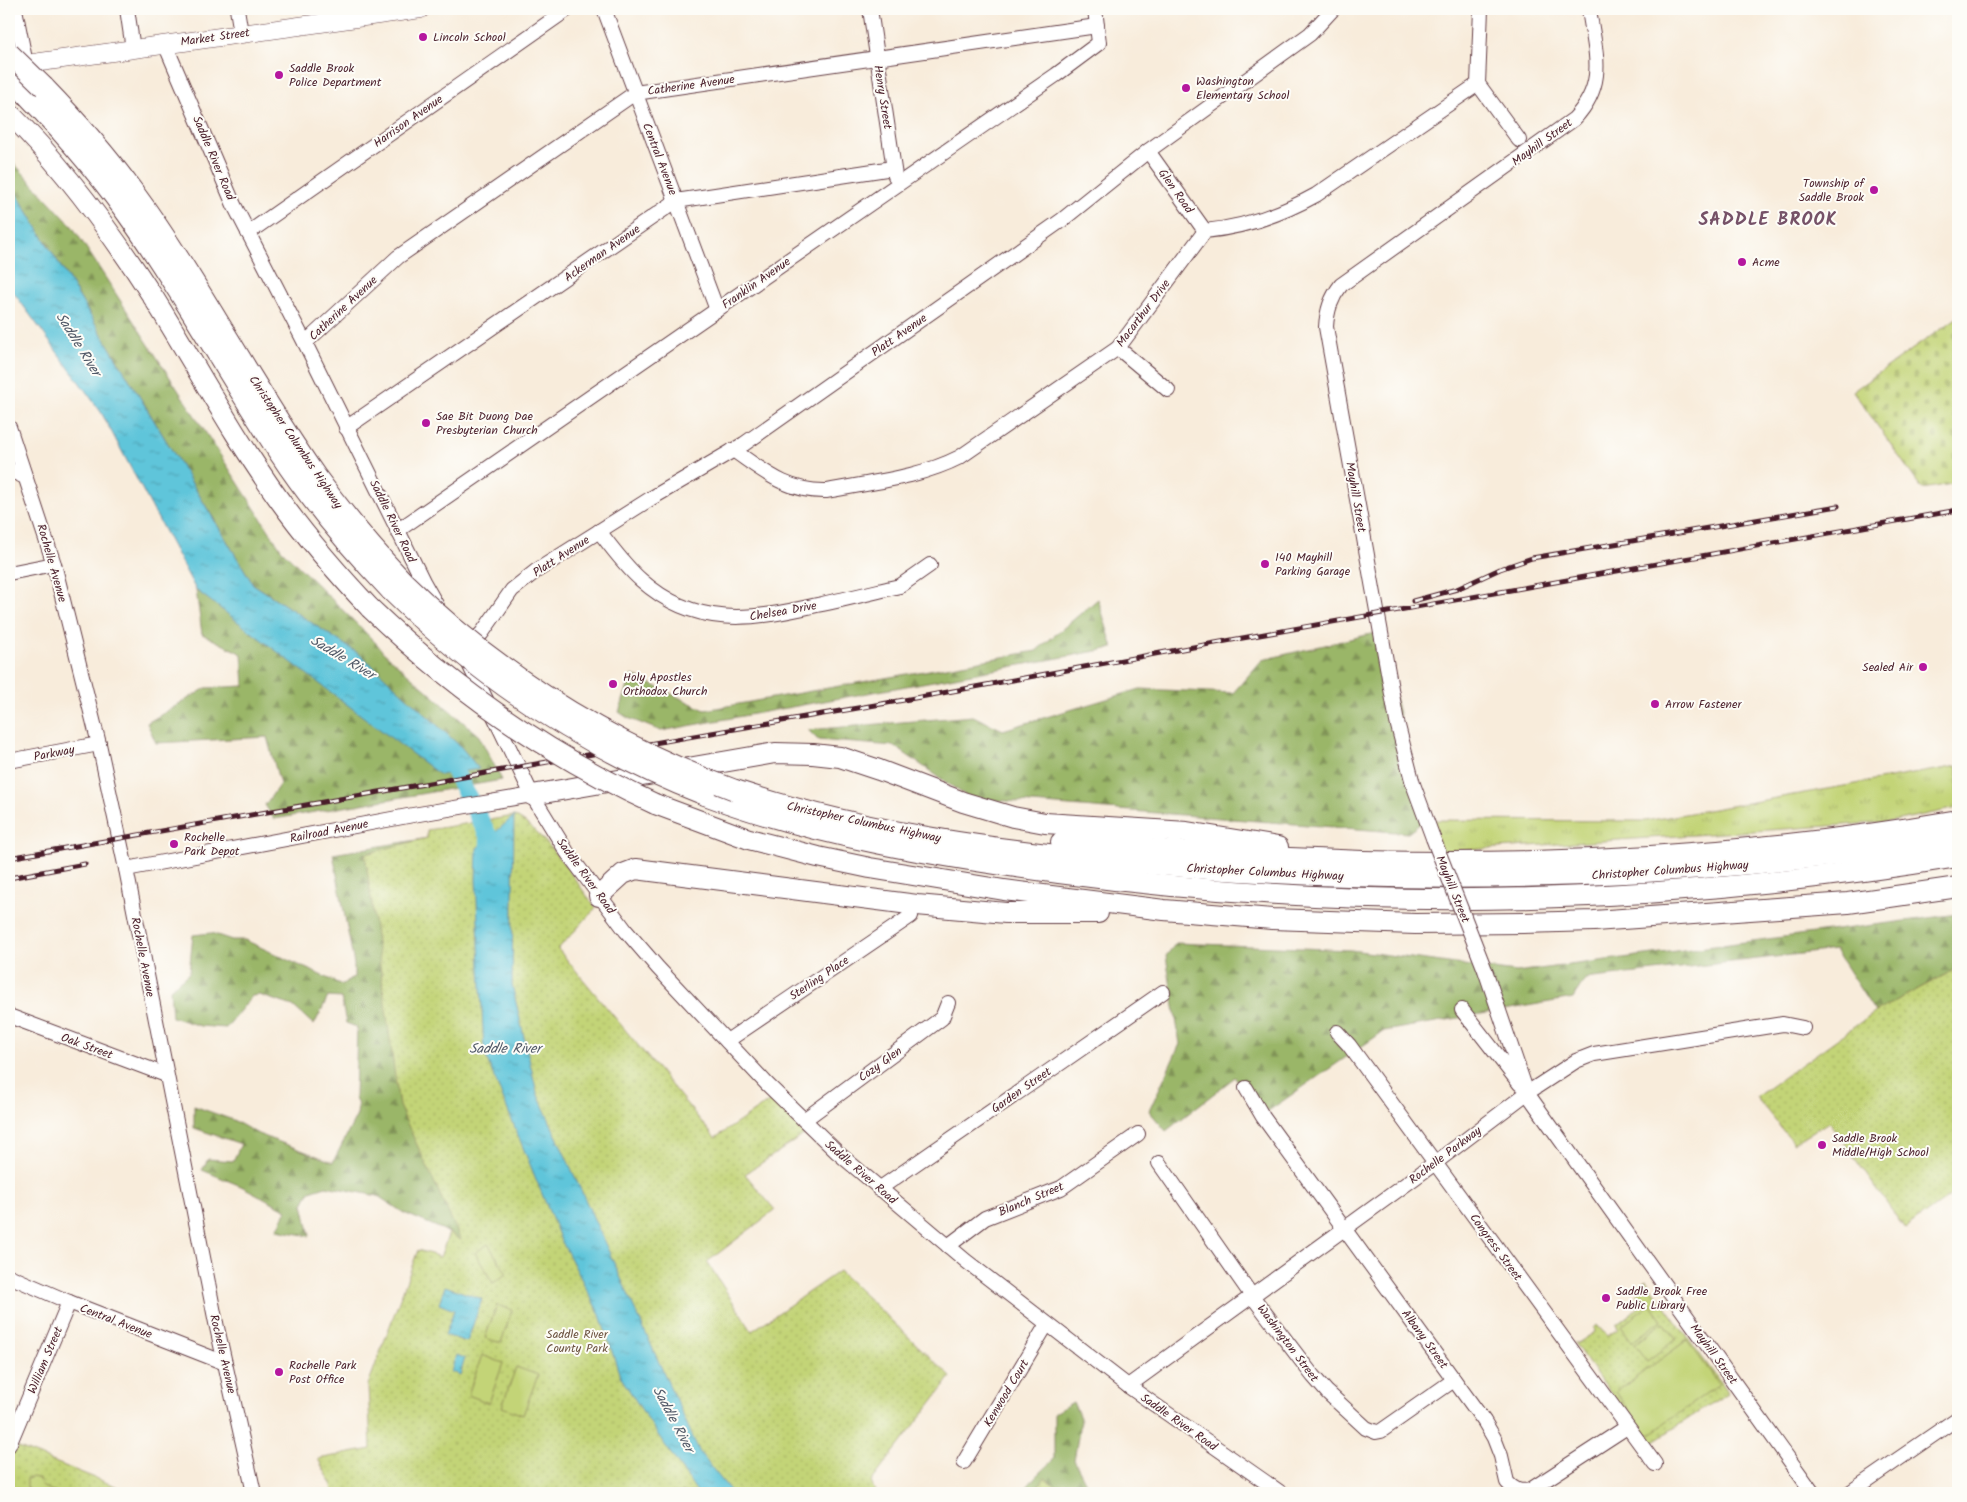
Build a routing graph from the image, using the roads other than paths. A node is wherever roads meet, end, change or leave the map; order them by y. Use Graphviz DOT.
graph roads {
  1 [pos="15,9"];
  2 [pos="127,9"];
  3 [pos="237,9"];
  4 [pos="421,9"];
  5 [pos="568,9"];
  6 [pos="604,9"];
  7 [pos="870,9"];
  8 [pos="1095,9"];
  9 [pos="1334,9"];
  10 [pos="1481,9"];
  11 [pos="1589,9"];
  12 [pos="354,13"];
  13 [pos="1097,26"];
  14 [pos="241,33"];
  15 [pos="165,44"];
  16 [pos="133,49"];
  17 [pos="9,53"];
  18 [pos="877,58"];
  19 [pos="17,65"];
  20 [pos="16,84"];
  21 [pos="1478,84"];
  22 [pos="635,93"];
  23 [pos="9,113"];
  24 [pos="1518,140"];
  25 [pos="1148,151"];
  26 [pos="894,168"];
  27 [pos="896,186"];
  28 [pos="676,201"];
  29 [pos="1205,231"];
  30 [pos="248,233"];
  31 [pos="717,310"];
  32 [pos="306,343"];
  33 [pos="1118,348"];
  34 [pos="1168,390"];
  35 [pos="9,427"];
  36 [pos="346,428"];
  37 [pos="734,450"];
  38 [pos="9,470"];
  39 [pos="25,477"];
  40 [pos="397,531"];
  41 [pos="599,531"];
  42 [pos="54,564"];
  43 [pos="930,565"];
  44 [pos="9,573"];
  45 [pos="397,586"];
  46 [pos="463,652"];
  47 [pos="99,744"];
  48 [pos="9,761"];
  49 [pos="532,794"];
  50 [pos="1958,820"];
  51 [pos="880,828"];
  52 [pos="1958,839"];
  53 [pos="1958,857"];
  54 [pos="1363,861"];
  55 [pos="126,869"];
  56 [pos="1958,887"];
  57 [pos="599,896"];
  58 [pos="1203,913"];
  59 [pos="911,916"];
  60 [pos="1164,992"];
  61 [pos="948,1004"];
  62 [pos="1462,1010"];
  63 [pos="9,1016"];
  64 [pos="1802,1028"];
  65 [pos="1337,1032"];
  66 [pos="727,1041"];
  67 [pos="166,1075"];
  68 [pos="1246,1088"];
  69 [pos="1527,1093"];
  70 [pos="804,1120"];
  71 [pos="1138,1134"];
  72 [pos="1158,1163"];
  73 [pos="1435,1163"];
  74 [pos="879,1189"];
  75 [pos="1344,1229"];
  76 [pos="948,1246"];
  77 [pos="9,1276"];
  78 [pos="1252,1296"];
  79 [pos="69,1302"];
  80 [pos="1047,1324"];
  81 [pos="225,1363"];
  82 [pos="1454,1380"];
  83 [pos="1128,1386"];
  84 [pos="1958,1418"];
  85 [pos="1627,1427"];
  86 [pos="9,1444"];
  87 [pos="964,1462"];
  88 [pos="1655,1464"];
  89 [pos="254,1493"];
  90 [pos="1281,1493"];
  91 [pos="1813,1493"];
  92 [pos="1849,1493"];
  1 -- 19 [label="street"];
  2 -- 16 [label="street"];
  3 -- 14 [label="street"];
  4 -- 12 [label="main road, Market Street"];
  5 -- 30 [label="street, Harrison Avenue"];
  6 -- 22 [label="street, Central Avenue"];
  7 -- 18 [label="street, Henry Street"];
  8 -- 13 [label="street"];
  9 -- 25 [label="street, Platt Avenue"];
  10 -- 21 [label="street"];
  11 -- 69 [label="street, Mayhill Street, bridge"];
  12 -- 14 [label="main road, Market Street"];
  13 -- 18 [label="street, Catherine Avenue"];
  13 -- 27 [label="street, Franklin Avenue"];
  14 -- 15 [label="main road, Market Street"];
  15 -- 16 [label="main road, Market Street"];
  15 -- 30 [label="street, Saddle River Road"];
  16 -- 19 [label="main road, Market Street"];
  17 -- 45 [label="highway, Christopher Columbus Highway, bridge"];
  18 -- 22 [label="street, Catherine Avenue"];
  18 -- 26 [label="street, Henry Street"];
  20 -- 45 [label="highway, Christopher Columbus Highway"];
  21 -- 24 [label="street"];
  21 -- 29 [label="street"];
  22 -- 28 [label="street, Central Avenue"];
  22 -- 32 [label="street, Catherine Avenue"];
  23 -- 58 [label="highway, bridge"];
  25 -- 29 [label="street, Glen Road"];
  25 -- 37 [label="street, Platt Avenue"];
  26 -- 27 [label="street, Henry Street"];
  26 -- 28 [label="street, Ackerman Avenue"];
  27 -- 31 [label="street, Franklin Avenue"];
  28 -- 31 [label="street, Central Avenue"];
  28 -- 36 [label="street, Ackerman Avenue"];
  29 -- 33 [label="street, Macarthur Drive"];
  30 -- 32 [label="street, Saddle River Road"];
  31 -- 40 [label="street, Franklin Avenue"];
  32 -- 36 [label="street, Saddle River Road"];
  33 -- 34 [label="street"];
  33 -- 37 [label="street, Macarthur Drive"];
  35 -- 39 [label="street, Rochelle Avenue"];
  36 -- 40 [label="street, Saddle River Road"];
  37 -- 41 [label="street, Platt Avenue"];
  38 -- 39 [label="street"];
  39 -- 42 [label="street, Rochelle Avenue"];
  40 -- 46 [label="street, Saddle River Road"];
  41 -- 43 [label="street, Chelsea Drive"];
  41 -- 46 [label="street, Platt Avenue"];
  42 -- 44 [label="street"];
  42 -- 47 [label="street, Rochelle Avenue"];
  45 -- 51 [label="highway, Christopher Columbus Highway, bridge"];
  45 -- 53 [label="highway, Christopher Columbus Highway, bridge"];
  46 -- 49 [label="street, Saddle River Road"];
  47 -- 48 [label="street, Parkway"];
  47 -- 55 [label="street, Rochelle Avenue"];
  49 -- 54 [label="highway"];
  49 -- 55 [label="street, Railroad Avenue"];
  49 -- 57 [label="street, Saddle River Road"];
  50 -- 54 [label="highway"];
  51 -- 52 [label="highway, Christopher Columbus Highway"];
  51 -- 54 [label="highway"];
  55 -- 67 [label="street, Rochelle Avenue"];
  56 -- 58 [label="highway"];
  57 -- 58 [label="highway"];
  57 -- 66 [label="street, Saddle River Road"];
  59 -- 66 [label="street, Sterling Place"];
  60 -- 74 [label="street, Garden Street"];
  61 -- 70 [label="street, Cozy Glen"];
  62 -- 69 [label="street, Mayhill Street"];
  63 -- 67 [label="street, Oak Street"];
  64 -- 69 [label="street, Rochelle Parkway"];
  65 -- 73 [label="street, Congress Street"];
  66 -- 70 [label="street, Saddle River Road"];
  67 -- 81 [label="street, Rochelle Avenue"];
  68 -- 75 [label="street, Albany Street"];
  69 -- 73 [label="street, Rochelle Parkway"];
  69 -- 91 [label="street, Mayhill Street"];
  70 -- 74 [label="street, Saddle River Road"];
  71 -- 76 [label="street, Blanch Street"];
  72 -- 78 [label="street, Washington Street"];
  73 -- 75 [label="street, Rochelle Parkway"];
  73 -- 85 [label="street, Congress Street"];
  74 -- 76 [label="street, Saddle River Road"];
  75 -- 78 [label="street, Rochelle Parkway"];
  75 -- 82 [label="street, Albany Street"];
  76 -- 80 [label="street, Saddle River Road"];
  77 -- 79 [label="street, Central Avenue"];
  78 -- 82 [label="street, Washington Street"];
  78 -- 83 [label="street, Rochelle Parkway"];
  79 -- 81 [label="street, Central Avenue"];
  79 -- 86 [label="street, William Street"];
  80 -- 83 [label="street, Saddle River Road"];
  80 -- 87 [label="street, Kenwood Court"];
  81 -- 89 [label="street, Rochelle Avenue"];
  82 -- 85 [label="street, Albany Street"];
  83 -- 90 [label="street, Saddle River Road"];
  84 -- 92 [label="street"];
  85 -- 88 [label="street, Congress Street"];
}
